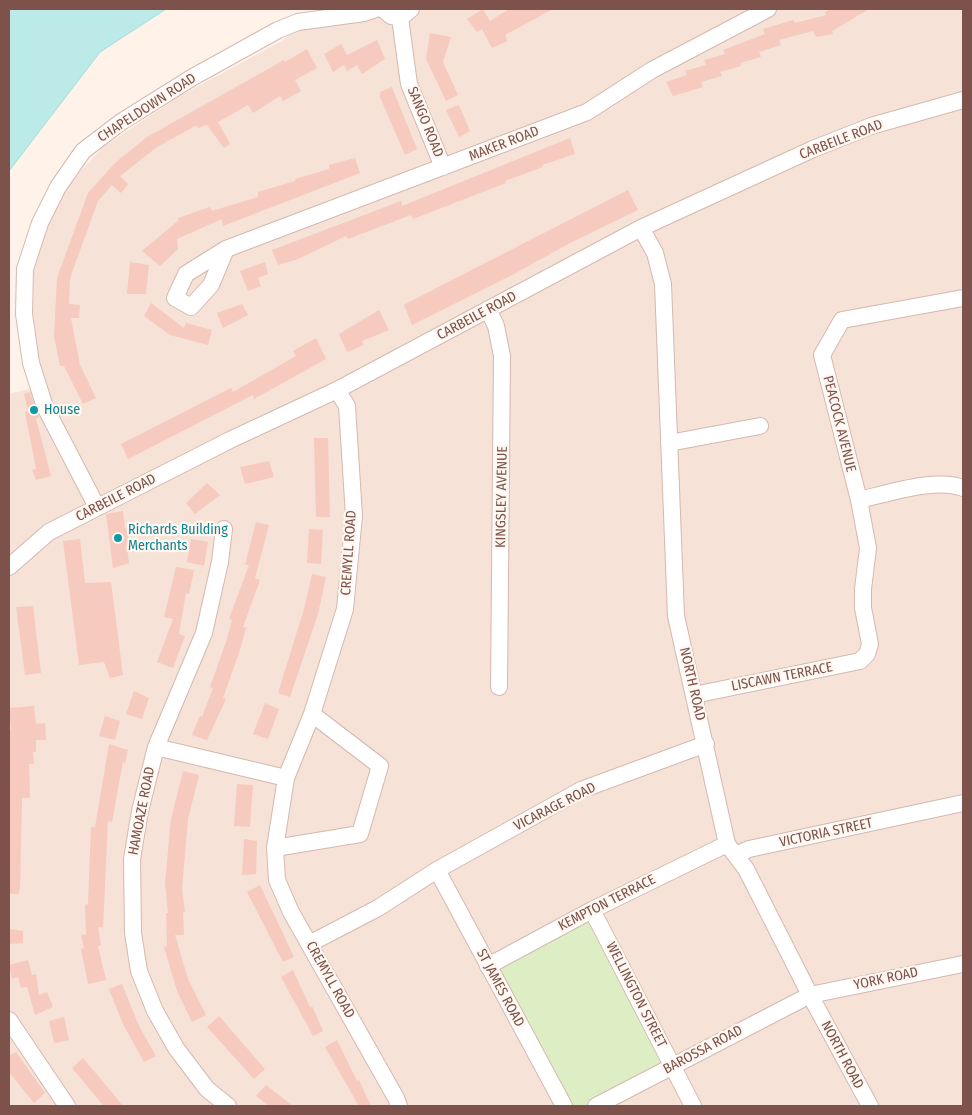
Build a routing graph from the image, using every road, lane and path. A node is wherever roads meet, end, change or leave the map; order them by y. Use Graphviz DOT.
graph roads {
  1 [pos="376,9"];
  2 [pos="384,9"];
  3 [pos="768,9"];
  4 [pos="406,13"];
  5 [pos="963,100"];
  6 [pos="443,167"];
  7 [pos="641,228"];
  8 [pos="226,248"];
  9 [pos="963,298"];
  10 [pos="488,309"];
  11 [pos="337,390"];
  12 [pos="760,426"];
  13 [pos="669,443"];
  14 [pos="963,488"];
  15 [pos="858,500"];
  16 [pos="97,508"];
  17 [pos="224,529"];
  18 [pos="9,567"];
  19 [pos="867,654"];
  20 [pos="498,688"];
  21 [pos="694,695"];
  22 [pos="312,714"];
  23 [pos="706,744"];
  24 [pos="156,747"];
  25 [pos="286,778"];
  26 [pos="963,803"];
  27 [pos="275,848"];
  28 [pos="732,849"];
  29 [pos="437,870"];
  30 [pos="592,910"];
  31 [pos="309,944"];
  32 [pos="963,964"];
  33 [pos="488,966"];
  34 [pos="810,995"];
  35 [pos="9,1020"];
  36 [pos="672,1066"];
  37 [pos="67,1106"];
  38 [pos="228,1106"];
  39 [pos="398,1106"];
  40 [pos="564,1106"];
  41 [pos="596,1106"];
  42 [pos="694,1106"];
  43 [pos="870,1106"];
  1 -- 16 [label="street, CHAPELDOWN ROAD"];
  2 -- 4 [label="street"];
  3 -- 6 [label="street, MAKER ROAD"];
  4 -- 6 [label="street, SANGO ROAD"];
  5 -- 7 [label="street, CARBEILE ROAD"];
  6 -- 8 [label="street, MAKER ROAD"];
  7 -- 10 [label="street, CARBEILE ROAD"];
  7 -- 13 [label="street, NORTH ROAD"];
  9 -- 15 [label="street, PEACOCK AVENUE"];
  10 -- 11 [label="street, CARBEILE ROAD"];
  10 -- 20 [label="street, KINGSLEY AVENUE"];
  11 -- 16 [label="street, CARBEILE ROAD"];
  11 -- 22 [label="street, CREMYLL ROAD"];
  12 -- 13 [label="street"];
  13 -- 21 [label="street, NORTH ROAD"];
  14 -- 15 [label="street"];
  15 -- 19 [label="street, PEACOCK AVENUE"];
  16 -- 18 [label="street, CARBEILE ROAD"];
  17 -- 24 [label="street, HAMOAZE ROAD"];
  19 -- 21 [label="street, LISCAWN TERRACE"];
  21 -- 23 [label="street, NORTH ROAD"];
  22 -- 25 [label="street, CREMYLL ROAD"];
  22 -- 27 [label="street"];
  23 -- 28 [label="street, NORTH ROAD"];
  23 -- 29 [label="street, VICARAGE ROAD"];
  24 -- 25 [label="street"];
  24 -- 38 [label="street, HAMOAZE ROAD"];
  25 -- 27 [label="street, CREMYLL ROAD"];
  26 -- 28 [label="street, VICTORIA STREET"];
  27 -- 31 [label="street, CREMYLL ROAD"];
  28 -- 30 [label="street, KEMPTON TERRACE"];
  28 -- 34 [label="street, NORTH ROAD"];
  29 -- 31 [label="street, VICARAGE ROAD"];
  29 -- 33 [label="street, ST JAMES ROAD"];
  30 -- 33 [label="street, KEMPTON TERRACE"];
  30 -- 36 [label="street, WELLINGTON STREET"];
  31 -- 39 [label="street, CREMYLL ROAD"];
  32 -- 34 [label="street, YORK ROAD"];
  33 -- 40 [label="street, ST JAMES ROAD"];
  34 -- 36 [label="street, BAROSSA ROAD"];
  34 -- 43 [label="street, NORTH ROAD"];
  35 -- 37 [label="street"];
  36 -- 41 [label="street, BAROSSA ROAD"];
  36 -- 42 [label="street, WELLINGTON STREET"];
}
